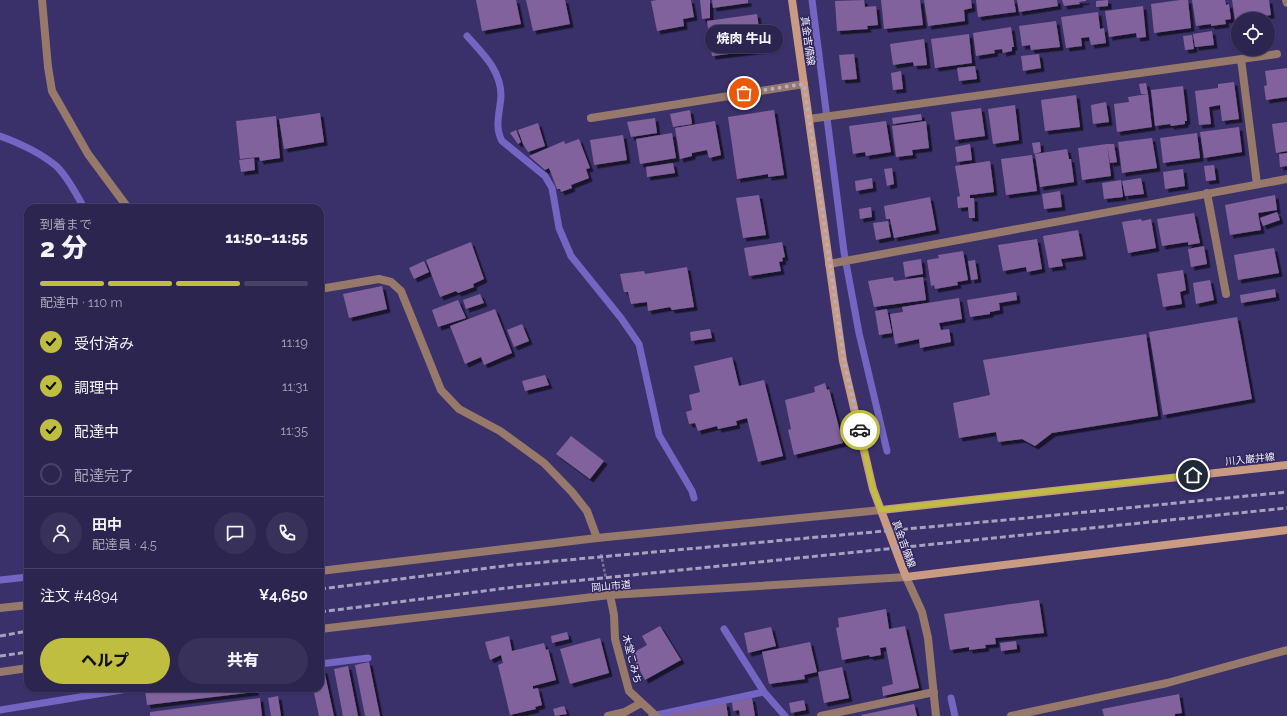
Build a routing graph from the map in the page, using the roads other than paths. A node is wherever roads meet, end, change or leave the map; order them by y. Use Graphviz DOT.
graph roads {
  1 [pos="42,0"];
  2 [pos="792,0"];
  3 [pos="1277,54"];
  4 [pos="1241,59"];
  5 [pos="804,84"];
  6 [pos="591,118"];
  7 [pos="810,119"];
  8 [pos="1287,179"];
  9 [pos="1257,184"];
  10 [pos="1207,193"];
  11 [pos="125,204"];
  12 [pos="829,264"];
  13 [pos="324,288"];
  14 [pos="1226,294"];
  15 [pos="1287,465"];
  16 [pos="881,510"];
  17 [pos="1287,530"];
  18 [pos="597,538"];
  19 [pos="324,571"];
  20 [pos="906,577"];
  21 [pos="610,595"];
  22 [pos="24,605"];
  23 [pos="0,608"];
  24 [pos="324,629"];
  25 [pos="1287,650"];
  26 [pos="24,669"];
  27 [pos="0,672"];
  28 [pos="934,692"];
  29 [pos="641,703"];
  30 [pos="655,715"];
  31 [pos="608,716"];
  32 [pos="821,716"];
  33 [pos="936,716"];
  34 [pos="1011,716"];
  1 -- 11 [label="street"];
  2 -- 5 [label="main road, 真金吉備線"];
  3 -- 4 [label="street"];
  4 -- 7 [label="street"];
  4 -- 9 [label="street"];
  5 -- 6 [label="street"];
  5 -- 7 [label="main road, 真金吉備線"];
  7 -- 12 [label="main road, 真金吉備線"];
  8 -- 9 [label="street"];
  9 -- 10 [label="street"];
  10 -- 12 [label="street"];
  10 -- 14 [label="street"];
  12 -- 16 [label="main road, 真金吉備線"];
  13 -- 18 [label="street"];
  15 -- 16 [label="main road, 川入巌井線"];
  16 -- 18 [label="street"];
  16 -- 20 [label="main road, 真金吉備線"];
  17 -- 20 [label="main road"];
  18 -- 19 [label="street"];
  20 -- 21 [label="street, 岡山市道"];
  20 -- 28 [label="street"];
  21 -- 24 [label="street, 岡山市道"];
  21 -- 29 [label="street, 木堂こみち"];
  22 -- 23 [label="street"];
  25 -- 34 [label="street"];
  26 -- 27 [label="street"];
  28 -- 32 [label="street"];
  28 -- 33 [label="street"];
  29 -- 30 [label="street, 木堂こみち"];
  29 -- 31 [label="street"];
}
